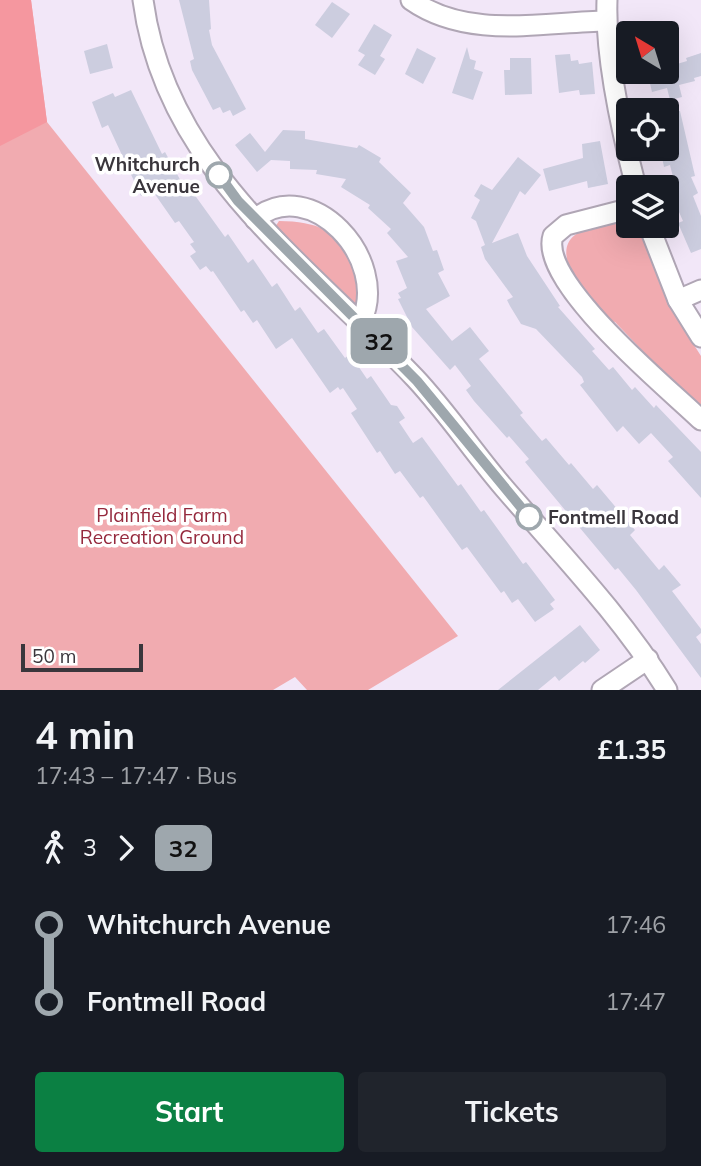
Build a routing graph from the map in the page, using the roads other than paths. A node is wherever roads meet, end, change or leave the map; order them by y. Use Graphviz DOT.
graph roads {
  1 [pos="144,0"];
  2 [pos="411,0"];
  3 [pos="607,0"];
  4 [pos="606,21"];
  5 [pos="633,175"];
  6 [pos="616,212"];
  7 [pos="255,219"];
  8 [pos="654,238"];
  9 [pos="701,290"];
  10 [pos="678,300"];
  11 [pos="360,322"];
  12 [pos="701,337"];
  13 [pos="701,420"];
  14 [pos="648,659"];
  15 [pos="602,690"];
  16 [pos="667,690"];
  1 -- 7 [label="street"];
  2 -- 4 [label="street"];
  3 -- 4 [label="street"];
  4 -- 5 [label="street"];
  6 -- 13 [label="street"];
  7 -- 11 [label="street"];
  7 -- 11 [label="street"];
  8 -- 10 [label="street"];
  9 -- 10 [label="street"];
  10 -- 12 [label="street"];
  11 -- 14 [label="street"];
  14 -- 15 [label="street"];
  14 -- 16 [label="street"];
}
